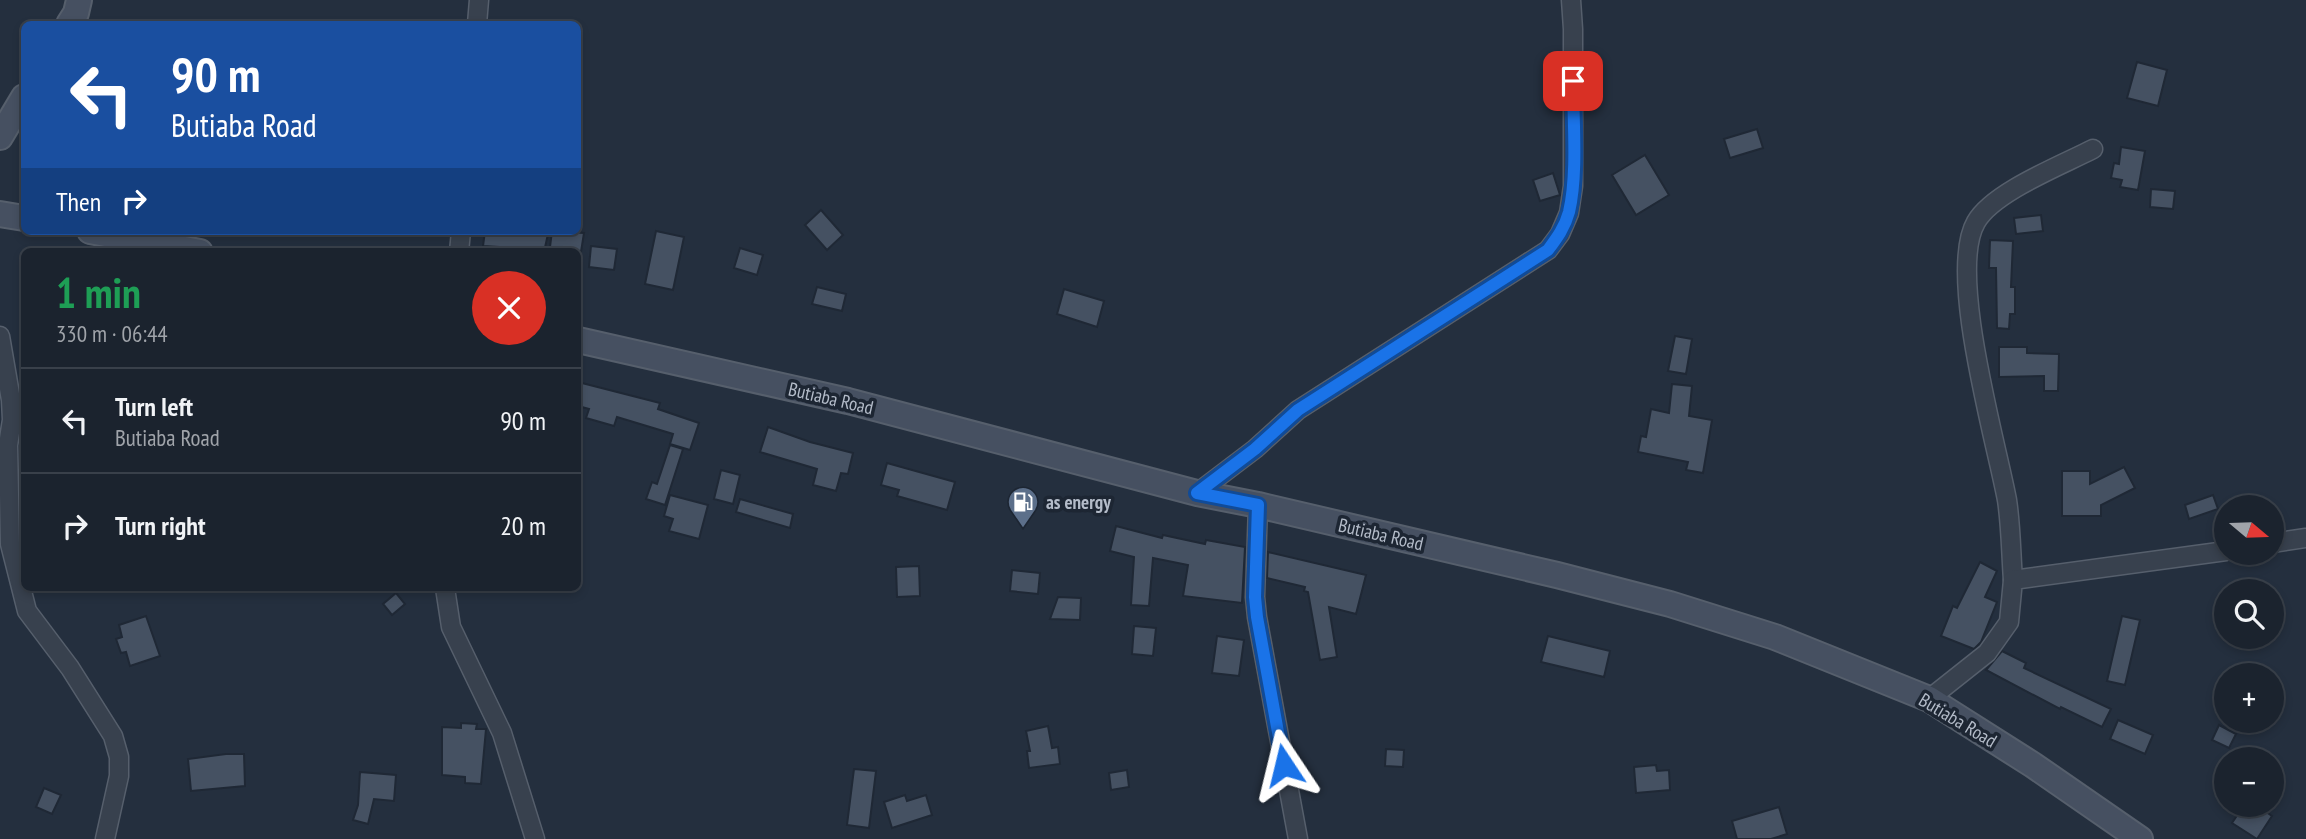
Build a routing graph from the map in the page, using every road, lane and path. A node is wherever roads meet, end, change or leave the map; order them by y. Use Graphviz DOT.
graph roads {
  1 [pos="79,0"];
  2 [pos="479,0"];
  3 [pos="1571,0"];
  4 [pos="71,21"];
  5 [pos="477,21"];
  6 [pos="21,102"];
  7 [pos="0,137"];
  8 [pos="2093,149"];
  9 [pos="0,214"];
  10 [pos="21,218"];
  11 [pos="111,235"];
  12 [pos="179,248"];
  13 [pos="0,336"];
  14 [pos="581,341"];
  15 [pos="1197,493"];
  16 [pos="1258,505"];
  17 [pos="2306,538"];
  18 [pos="2284,541"];
  19 [pos="5,545"];
  20 [pos="2214,553"];
  21 [pos="2013,580"];
  22 [pos="446,591"];
  23 [pos="1929,699"];
  24 [pos="105,839"];
  25 [pos="535,839"];
  26 [pos="1298,839"];
  27 [pos="2140,839"];
  1 -- 4 [label="main road"];
  2 -- 5 [label="street"];
  3 -- 15 [label="street"];
  6 -- 7 [label="main road"];
  8 -- 21 [label="street"];
  9 -- 10 [label="main road"];
  11 -- 12 [label="main road"];
  13 -- 19 [label="street"];
  14 -- 15 [label="main road, Butiaba Road"];
  15 -- 16 [label="main road, Butiaba Road"];
  16 -- 23 [label="main road, Butiaba Road"];
  16 -- 26 [label="street"];
  17 -- 18 [label="street"];
  19 -- 24 [label="street"];
  20 -- 21 [label="street"];
  21 -- 23 [label="street"];
  22 -- 25 [label="street"];
  23 -- 27 [label="main road, Butiaba Road"];
}
